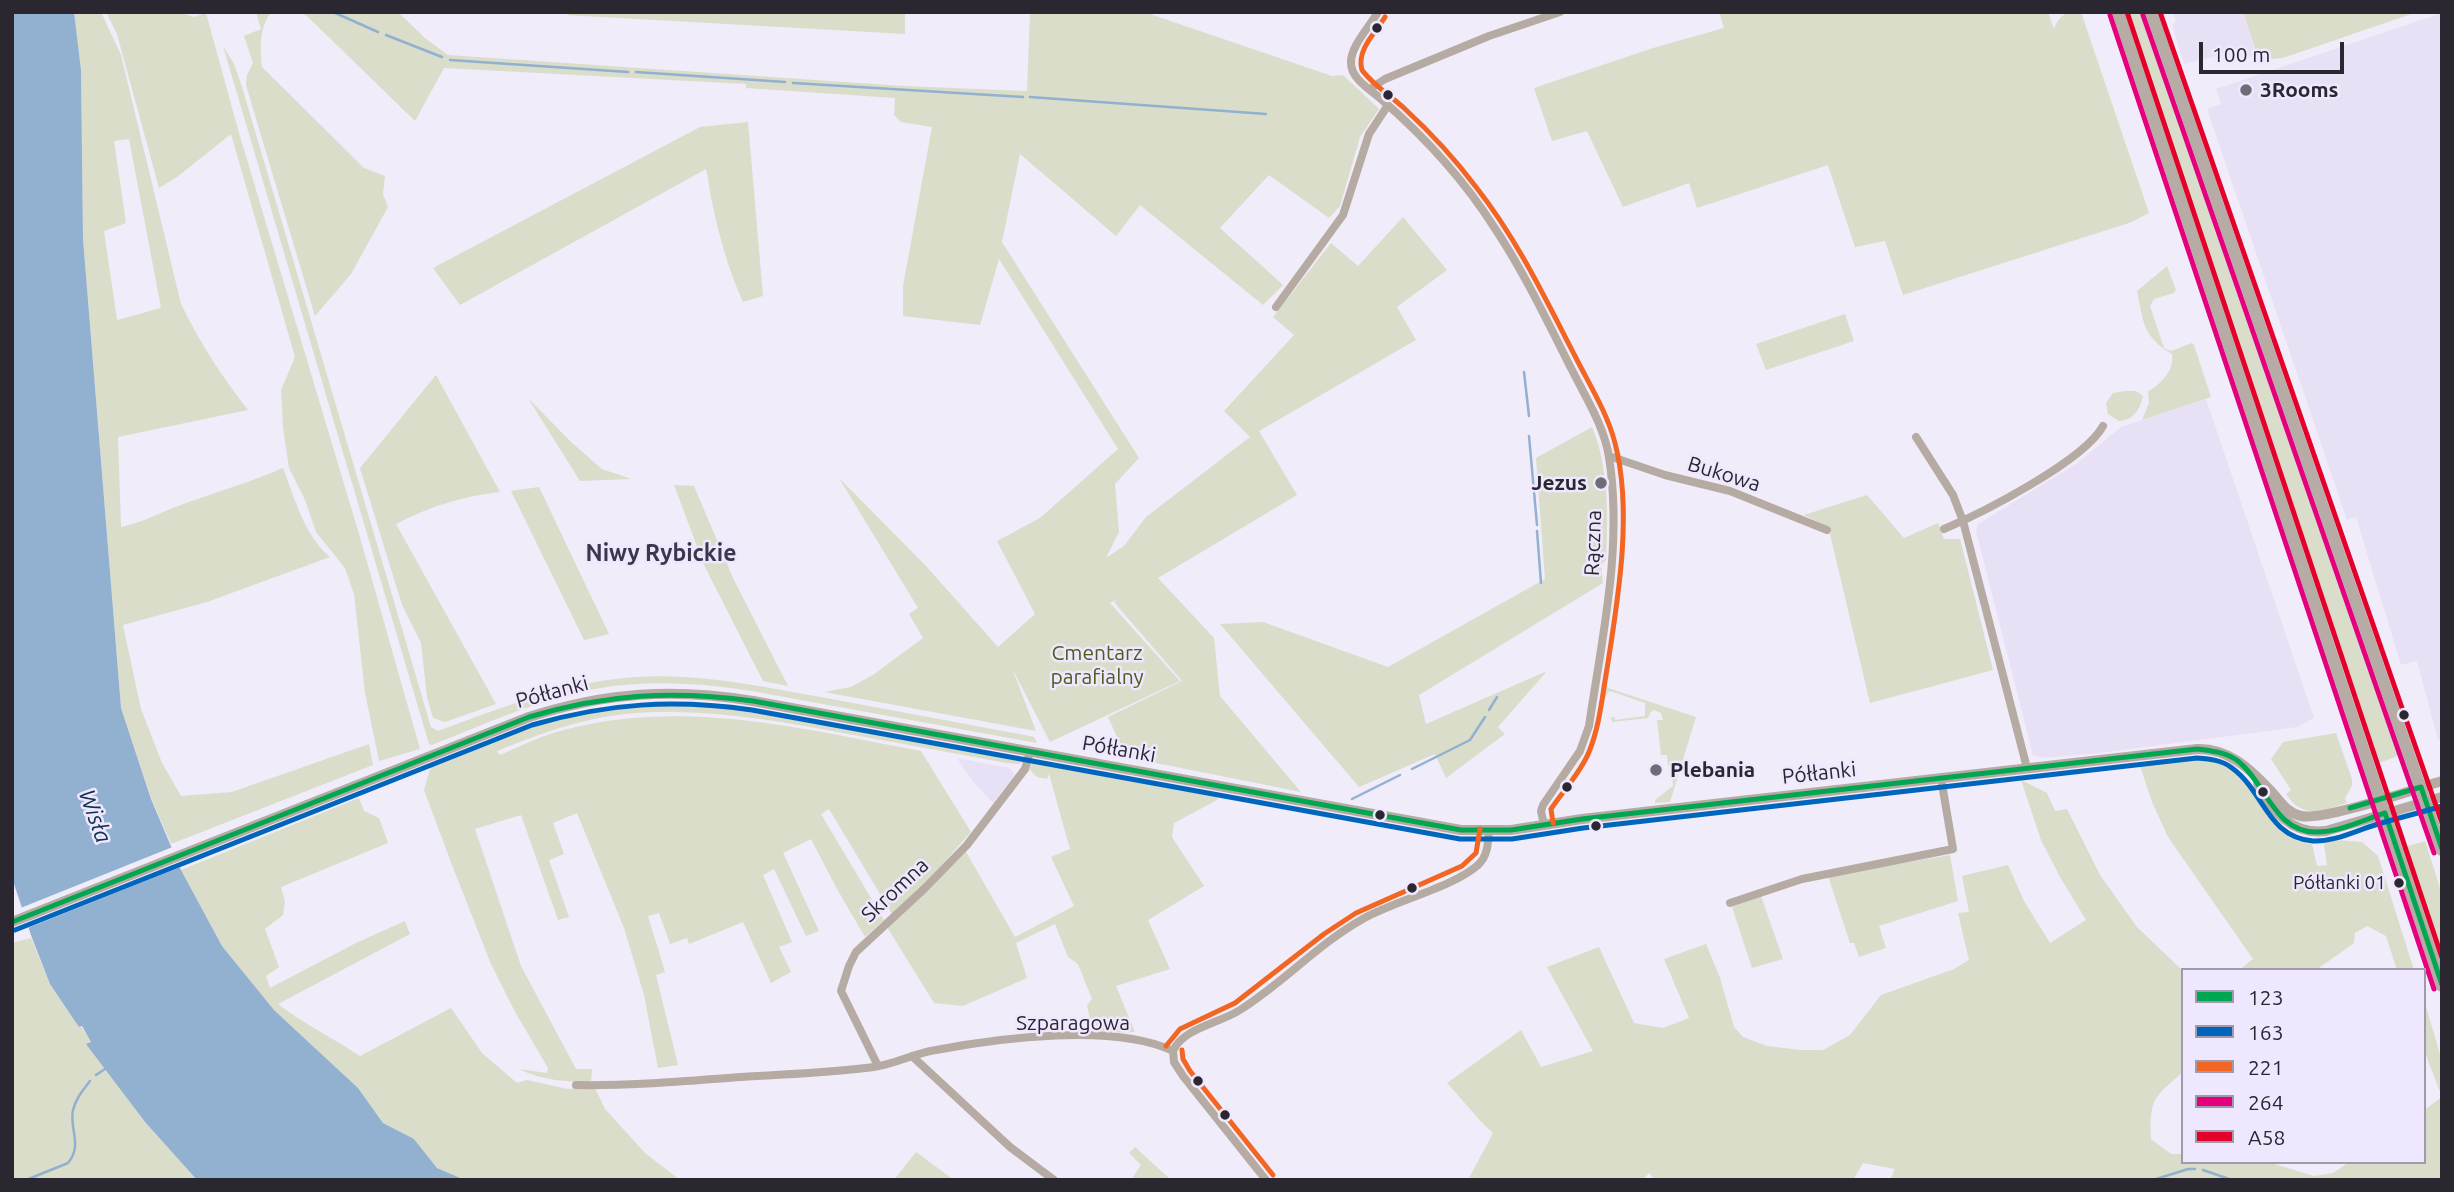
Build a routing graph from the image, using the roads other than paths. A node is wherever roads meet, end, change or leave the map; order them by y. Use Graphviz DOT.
graph roads {
  1 [pos="1378,12"];
  2 [pos="1560,12"];
  3 [pos="2118,12"];
  4 [pos="2151,12"];
  5 [pos="1370,89"];
  6 [pos="1388,105"];
  7 [pos="1276,307"];
  8 [pos="2103,426"];
  9 [pos="1916,437"];
  10 [pos="1609,456"];
  11 [pos="1963,521"];
  12 [pos="1944,529"];
  13 [pos="1826,530"];
  14 [pos="1030,752"];
  15 [pos="2027,768"];
  16 [pos="2251,771"];
  17 [pos="1941,778"];
  18 [pos="2442,781"];
  19 [pos="2421,787"];
  20 [pos="2442,797"];
  21 [pos="2380,799"];
  22 [pos="2426,802"];
  23 [pos="2385,813"];
  24 [pos="1544,825"];
  25 [pos="1489,830"];
  26 [pos="2442,850"];
  27 [pos="1730,902"];
  28 [pos="12,922"];
  29 [pos="2442,986"];
  30 [pos="1173,1051"];
  31 [pos="912,1056"];
  32 [pos="878,1066"];
  33 [pos="576,1085"];
  34 [pos="1055,1180"];
  35 [pos="1266,1180"];
  1 -- 5 [label="street, Rączna"];
  2 -- 5 [label="street"];
  3 -- 21 [label="main road"];
  4 -- 19 [label="main road"];
  5 -- 6 [label="street, Rączna"];
  6 -- 7 [label="street"];
  6 -- 10 [label="street, Rączna"];
  8 -- 11 [label="street"];
  9 -- 11 [label="street"];
  10 -- 13 [label="street, Bukowa"];
  10 -- 24 [label="street, Rączna"];
  11 -- 12 [label="street"];
  11 -- 15 [label="street"];
  14 -- 25 [label="street, Półłanki"];
  14 -- 28 [label="street, Półłanki"];
  14 -- 32 [label="street, Skromna"];
  15 -- 16 [label="street, Półłanki"];
  15 -- 17 [label="street, Półłanki"];
  16 -- 21 [label="street, Półłanki"];
  16 -- 23 [label="street, Półłanki"];
  17 -- 24 [label="street, Półłanki"];
  17 -- 27 [label="street"];
  18 -- 19 [label="street, Półłanki"];
  19 -- 21 [label="street, Półłanki"];
  19 -- 22 [label="main road"];
  20 -- 22 [label="street, Półłanki"];
  21 -- 23 [label="main road"];
  22 -- 23 [label="street, Półłanki"];
  22 -- 26 [label="main road"];
  23 -- 29 [label="main road"];
  24 -- 25 [label="street, Półłanki"];
  25 -- 30 [label="street"];
  30 -- 31 [label="street, Szparagowa"];
  30 -- 35 [label="street"];
  31 -- 32 [label="street, Szparagowa"];
  31 -- 34 [label="street"];
  32 -- 33 [label="street, Szparagowa"];
}
